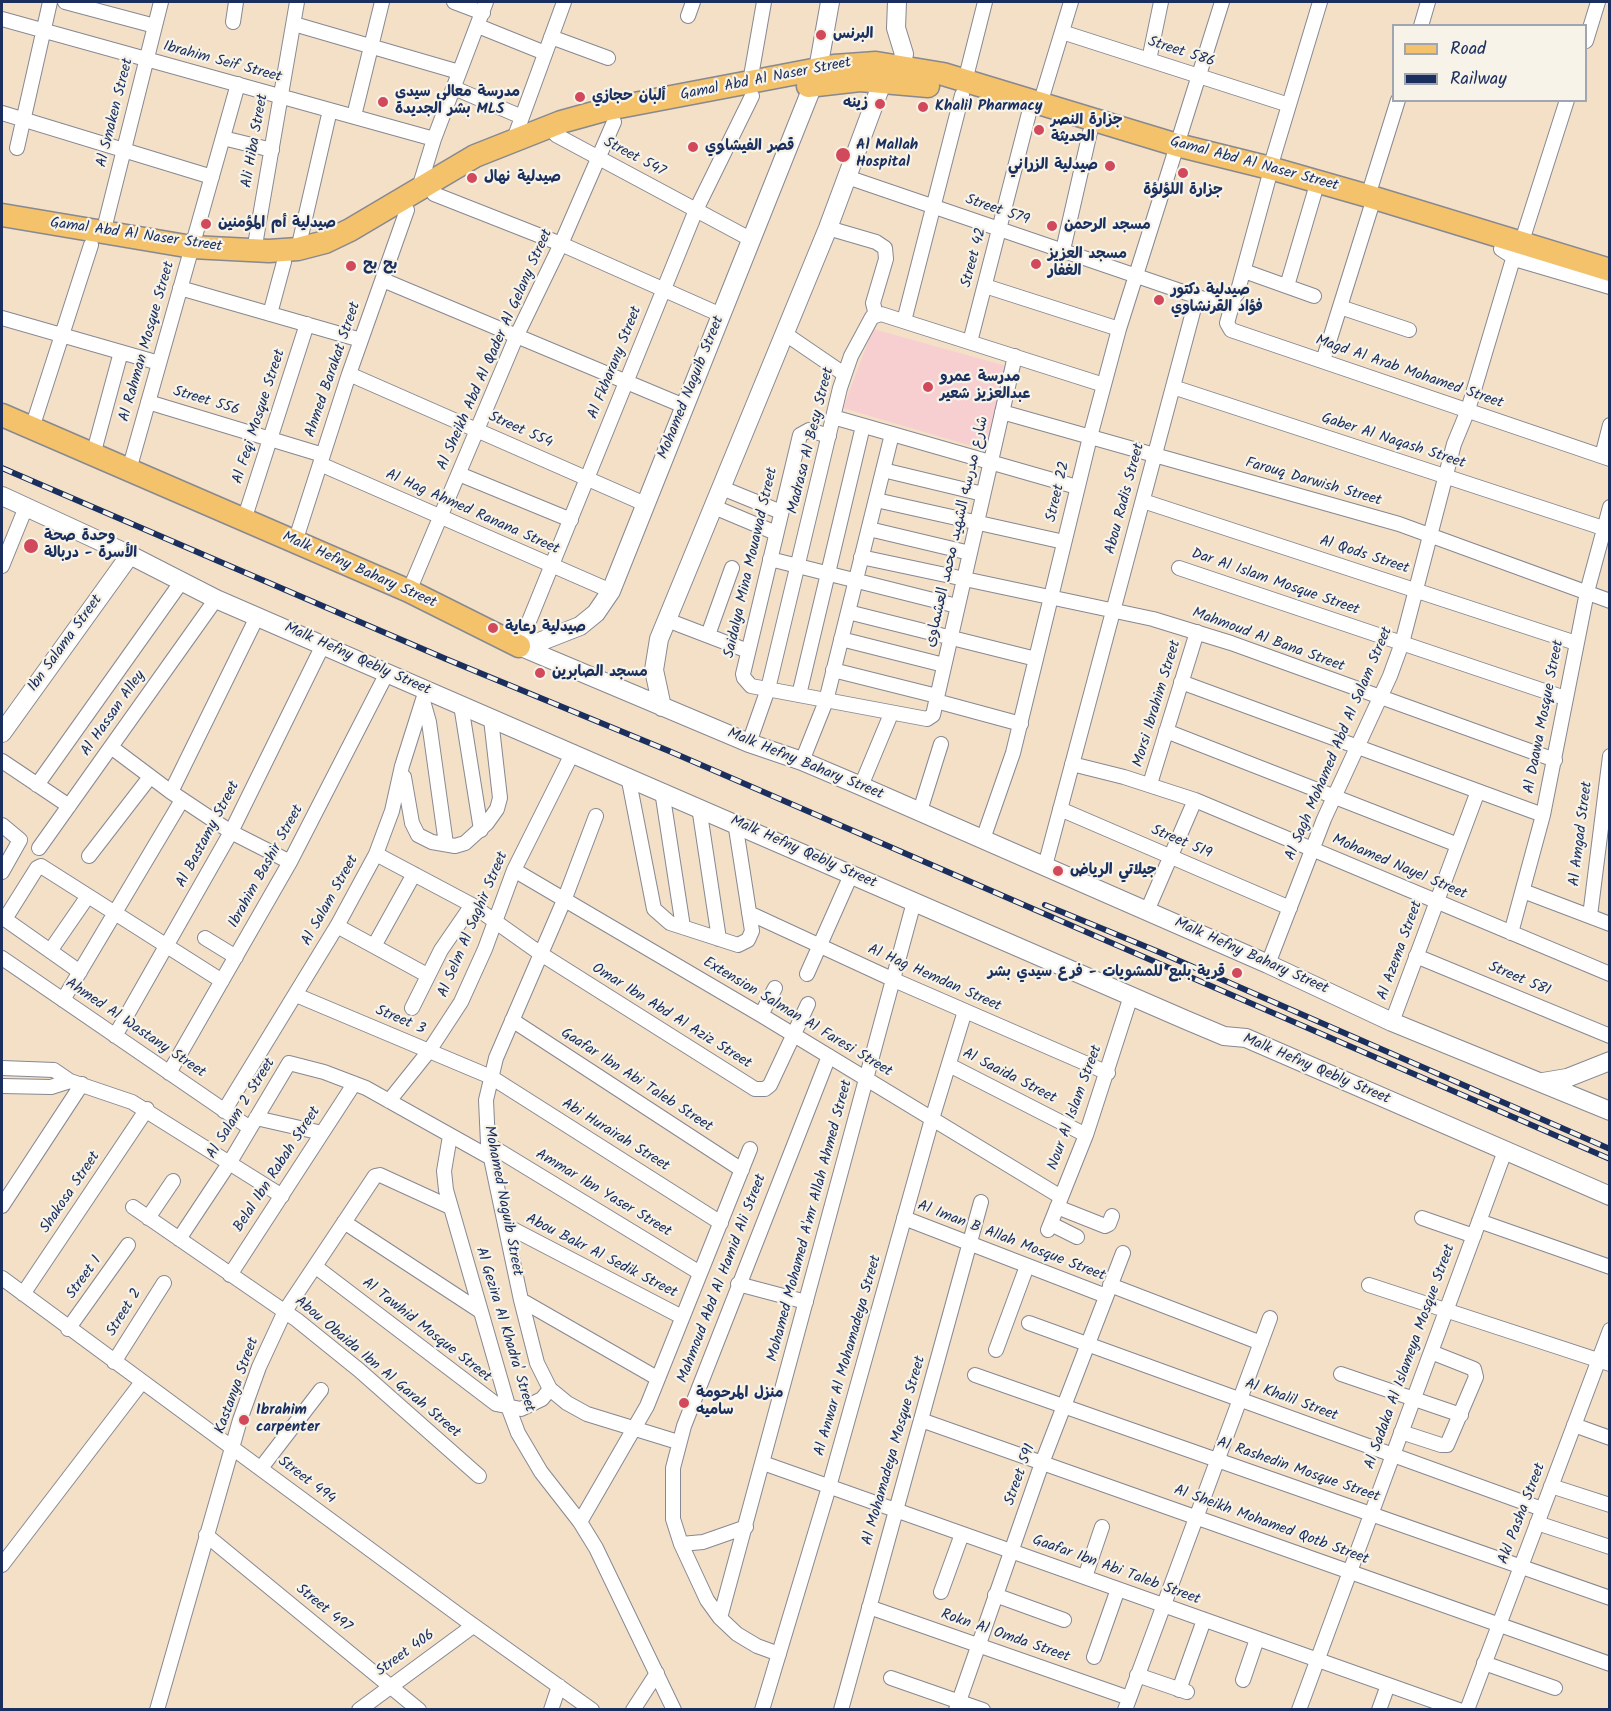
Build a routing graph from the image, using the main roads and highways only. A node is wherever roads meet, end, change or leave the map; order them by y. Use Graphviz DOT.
graph roads {
  1 [pos="751,89"];
  2 [pos="1034,108"];
  3 [pos="1175,150"];
  4 [pos="1270,172"];
  5 [pos="426,191"];
  6 [pos="1371,201"];
  7 [pos="2,215"];
  8 [pos="2,229"];
  9 [pos="97,239"];
  10 [pos="1515,247"];
  11 [pos="190,254"];
  12 [pos="291,255"];
  13 [pos="1610,270"];
  14 [pos="1610,279"];
  15 [pos="2,415"];
  16 [pos="522,647"];
  1 -- 2 [label="main road, Gamal Abd Al Naser Street"];
  1 -- 5 [label="main road, Gamal Abd Al Naser Street"];
  1 -- 5 [label="main road, Gamal Abd Al Naser Street"];
  2 -- 3 [label="main road, Gamal Abd Al Naser Street"];
  2 -- 3 [label="main road, Gamal Abd Al Naser Street"];
  3 -- 4 [label="main road, Gamal Abd Al Naser Street"];
  4 -- 6 [label="main road, Gamal Abd Al Naser Street"];
  4 -- 6 [label="main road, Gamal Abd Al Naser Street"];
  5 -- 12 [label="main road, Gamal Abd Al Naser Street"];
  5 -- 12 [label="main road, Gamal Abd Al Naser Street"];
  6 -- 10 [label="main road, Gamal Abd Al Naser Street"];
  6 -- 10 [label="main road, Gamal Abd Al Naser Street"];
  7 -- 9 [label="main road, Gamal Abd Al Naser Street"];
  8 -- 9 [label="main road, Gamal Abd Al Naser Street"];
  9 -- 11 [label="main road, Gamal Abd Al Naser Street"];
  10 -- 13 [label="main road, Gamal Abd Al Naser Street"];
  10 -- 14 [label="main road, Gamal Abd Al Naser Street"];
  11 -- 12 [label="main road, Gamal Abd Al Naser Street"];
  11 -- 12 [label="main road, Gamal Abd Al Naser Street"];
  15 -- 16 [label="main road, Malk Hefny Bahary Street"];
}
